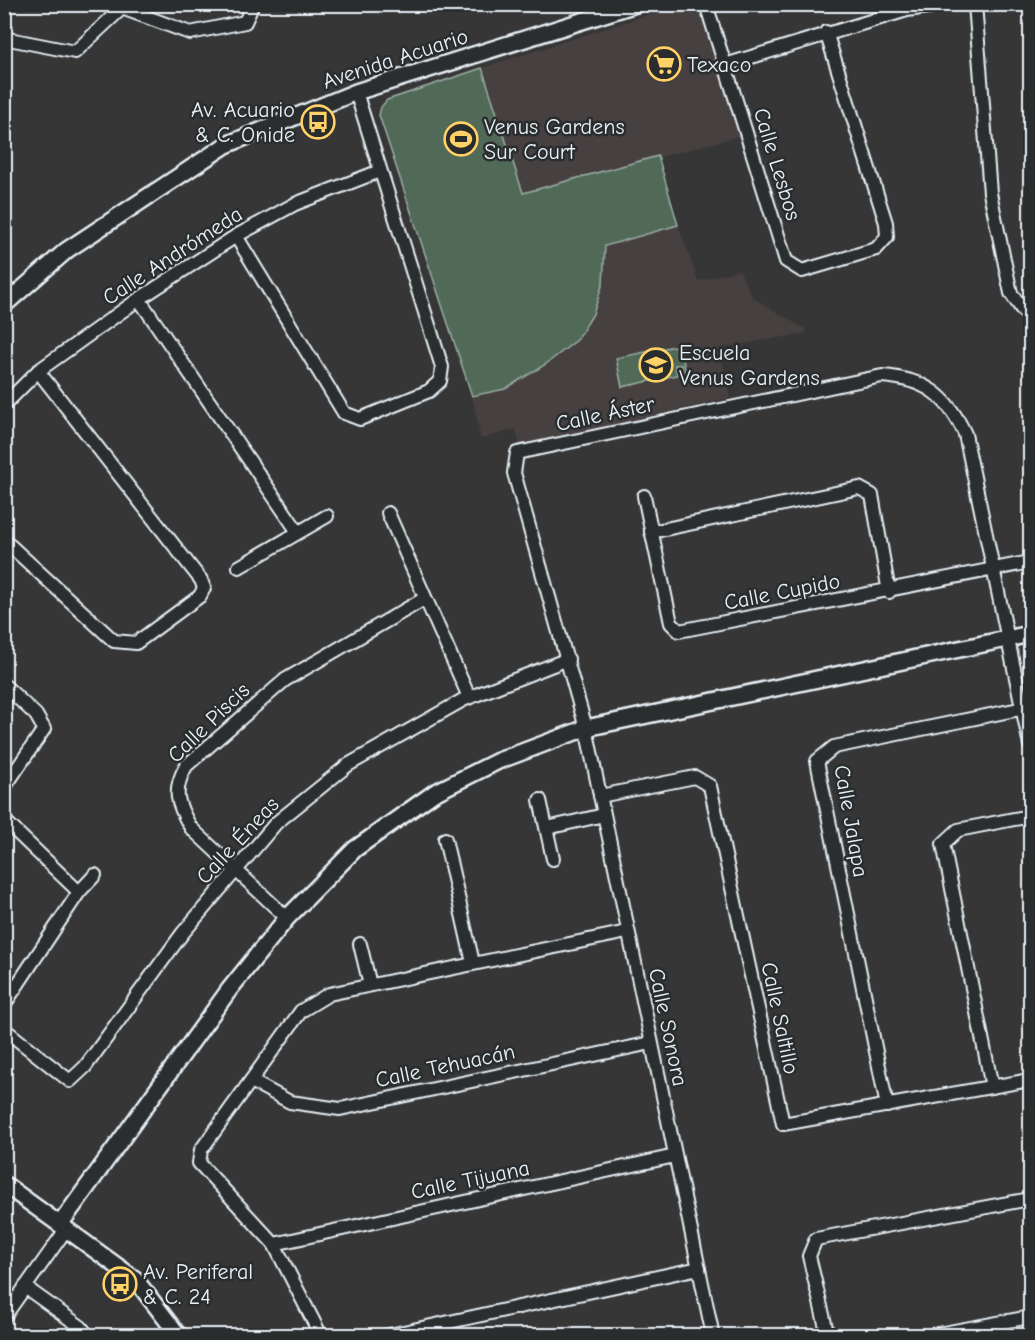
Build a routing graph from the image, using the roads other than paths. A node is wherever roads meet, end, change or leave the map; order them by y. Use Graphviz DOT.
graph roads {
  1 [pos="253,4"];
  2 [pos="636,4"];
  3 [pos="706,4"];
  4 [pos="949,4"];
  5 [pos="975,4"];
  6 [pos="611,8"];
  7 [pos="826,32"];
  8 [pos="4,38"];
  9 [pos="725,65"];
  10 [pos="356,92"];
  11 [pos="380,171"];
  12 [pos="236,236"];
  13 [pos="139,299"];
  14 [pos="4,305"];
  15 [pos="1030,315"];
  16 [pos="38,371"];
  17 [pos="4,405"];
  18 [pos="518,487"];
  19 [pos="644,496"];
  20 [pos="388,513"];
  21 [pos="327,516"];
  22 [pos="298,532"];
  23 [pos="651,532"];
  24 [pos="6,546"];
  25 [pos="1030,562"];
  26 [pos="238,567"];
  27 [pos="994,570"];
  28 [pos="889,591"];
  29 [pos="424,599"];
  30 [pos="1030,634"];
  31 [pos="1008,639"];
  32 [pos="568,659"];
  33 [pos="4,686"];
  34 [pos="469,697"];
  35 [pos="1027,707"];
  36 [pos="586,728"];
  37 [pos="1030,745"];
  38 [pos="4,788"];
  39 [pos="600,796"];
  40 [pos="540,800"];
  41 [pos="604,815"];
  42 [pos="1030,816"];
  43 [pos="4,820"];
  44 [pos="547,828"];
  45 [pos="446,839"];
  46 [pos="554,859"];
  47 [pos="236,868"];
  48 [pos="96,875"];
  49 [pos="79,892"];
  50 [pos="287,918"];
  51 [pos="627,932"];
  52 [pos="360,944"];
  53 [pos="472,963"];
  54 [pos="370,985"];
  55 [pos="4,1005"];
  56 [pos="4,1029"];
  57 [pos="651,1043"];
  58 [pos="1030,1080"];
  59 [pos="251,1081"];
  60 [pos="992,1087"];
  61 [pos="887,1106"];
  62 [pos="675,1156"];
  63 [pos="4,1184"];
  64 [pos="1030,1199"];
  65 [pos="64,1225"];
  66 [pos="274,1244"];
  67 [pos="699,1268"];
  68 [pos="26,1287"];
  69 [pos="4,1317"];
  70 [pos="1030,1317"];
  71 [pos="827,1330"];
  72 [pos="88,1335"];
  73 [pos="179,1335"];
  74 [pos="321,1335"];
  75 [pos="385,1335"];
  76 [pos="713,1335"];
  77 [pos="927,1335"];
  1 -- 8 [label="street"];
  2 -- 6 [label="street, Avenida Acuario"];
  3 -- 9 [label="street, Calle Lesbos"];
  4 -- 7 [label="street"];
  5 -- 15 [label="street"];
  6 -- 10 [label="street, Avenida Acuario"];
  7 -- 9 [label="street"];
  7 -- 9 [label="street, Calle Lesbos"];
  10 -- 11 [label="street"];
  10 -- 14 [label="street, Avenida Acuario"];
  11 -- 12 [label="street, Calle Andrómeda"];
  11 -- 12 [label="street"];
  12 -- 13 [label="street, Calle Andrómeda"];
  13 -- 16 [label="street, Calle Andrómeda"];
  13 -- 22 [label="street"];
  16 -- 17 [label="street, Calle Andrómeda"];
  16 -- 24 [label="street"];
  18 -- 27 [label="street, Calle Áster"];
  18 -- 32 [label="street, Calle Sonora"];
  19 -- 23 [label="street, Calle Cupido"];
  20 -- 29 [label="street"];
  21 -- 22 [label="street"];
  22 -- 26 [label="street"];
  23 -- 28 [label="street, Calle Cupido"];
  23 -- 28 [label="street"];
  25 -- 27 [label="street, Calle Cupido"];
  27 -- 28 [label="street, Calle Cupido"];
  27 -- 31 [label="street, Calle Áster"];
  29 -- 34 [label="street"];
  29 -- 47 [label="street, Calle Piscis"];
  30 -- 31 [label="street"];
  31 -- 35 [label="street, Calle Áster"];
  31 -- 36 [label="street"];
  32 -- 34 [label="street, Calle Éneas"];
  32 -- 36 [label="street, Calle Sonora"];
  33 -- 38 [label="street"];
  34 -- 47 [label="street, Calle Éneas"];
  35 -- 37 [label="street, Calle Áster"];
  35 -- 61 [label="street, Calle Jalapa"];
  36 -- 39 [label="street, Calle Sonora"];
  36 -- 50 [label="street"];
  39 -- 41 [label="street, Calle Sonora"];
  39 -- 61 [label="street, Calle Saltillo"];
  40 -- 44 [label="street"];
  41 -- 44 [label="street"];
  41 -- 51 [label="street, Calle Sonora"];
  42 -- 60 [label="street"];
  43 -- 49 [label="street"];
  44 -- 46 [label="street"];
  45 -- 53 [label="street"];
  47 -- 50 [label="street, Calle Piscis"];
  47 -- 56 [label="street, Calle Éneas"];
  48 -- 49 [label="street"];
  49 -- 55 [label="street"];
  50 -- 65 [label="street"];
  51 -- 53 [label="street"];
  51 -- 57 [label="street, Calle Sonora"];
  52 -- 54 [label="street"];
  53 -- 54 [label="street"];
  54 -- 59 [label="street"];
  57 -- 59 [label="street, Calle Tehuacán"];
  57 -- 62 [label="street, Calle Sonora"];
  58 -- 60 [label="street, Calle Saltillo"];
  59 -- 66 [label="street"];
  60 -- 61 [label="street, Calle Saltillo"];
  62 -- 66 [label="street, Calle Tijuana"];
  62 -- 67 [label="street, Calle Sonora"];
  63 -- 65 [label="street"];
  64 -- 71 [label="street"];
  65 -- 68 [label="street"];
  65 -- 73 [label="street"];
  66 -- 74 [label="street"];
  67 -- 75 [label="street"];
  67 -- 76 [label="street, Calle Sonora"];
  68 -- 69 [label="street"];
  68 -- 72 [label="street"];
  70 -- 77 [label="street"];
}
